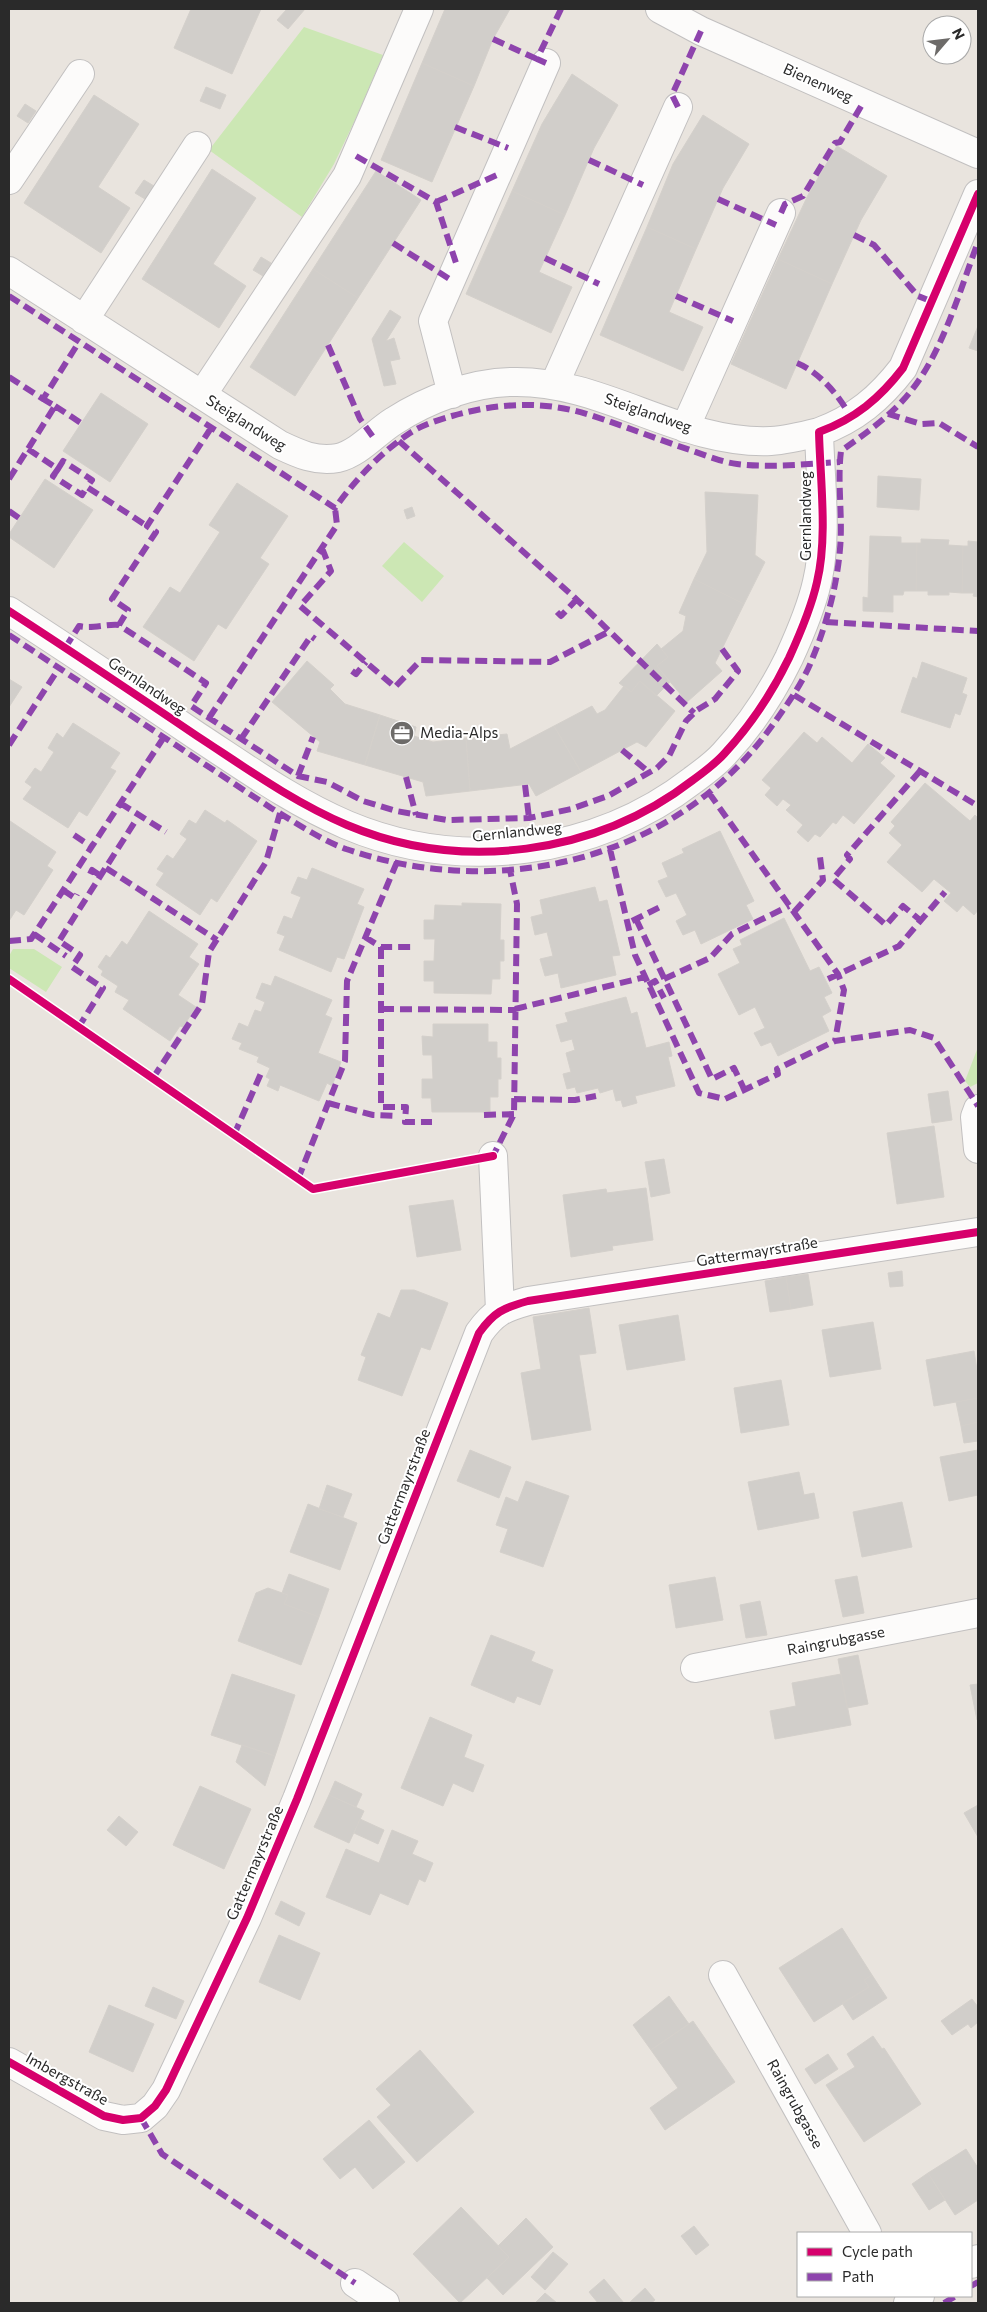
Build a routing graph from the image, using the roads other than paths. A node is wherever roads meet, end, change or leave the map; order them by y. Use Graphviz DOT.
graph roads {
  1 [pos="420,9"];
  2 [pos="660,9"];
  3 [pos="546,63"];
  4 [pos="80,74"];
  5 [pos="678,107"];
  6 [pos="197,146"];
  7 [pos="978,154"];
  8 [pos="9,180"];
  9 [pos="978,194"];
  10 [pos="781,213"];
  11 [pos="9,271"];
  12 [pos="84,320"];
  13 [pos="555,383"];
  14 [pos="452,394"];
  15 [pos="202,395"];
  16 [pos="685,428"];
  17 [pos="819,432"];
  18 [pos="9,611"];
  19 [pos="978,1109"];
  20 [pos="978,1149"];
  21 [pos="492,1156"];
  22 [pos="978,1232"];
  23 [pos="500,1310"];
  24 [pos="978,1613"];
  25 [pos="695,1668"];
  26 [pos="723,1976"];
  27 [pos="9,2062"];
  28 [pos="141,2118"];
  29 [pos="867,2232"];
  30 [pos="356,2283"];
  31 [pos="385,2303"];
  1 -- 15 [label="street"];
  2 -- 7 [label="street, Bienenweg"];
  3 -- 14 [label="street"];
  4 -- 8 [label="street"];
  5 -- 13 [label="street"];
  6 -- 12 [label="street"];
  9 -- 17 [label="street"];
  10 -- 16 [label="street"];
  11 -- 12 [label="street, Steiglandweg"];
  12 -- 15 [label="street, Steiglandweg"];
  13 -- 14 [label="street, Steiglandweg"];
  13 -- 16 [label="street, Steiglandweg"];
  14 -- 15 [label="street, Steiglandweg"];
  16 -- 17 [label="street, Steiglandweg"];
  17 -- 18 [label="street, Gernlandweg"];
  19 -- 20 [label="street"];
  21 -- 23 [label="street"];
  22 -- 23 [label="street, Gattermayrstraße"];
  23 -- 28 [label="street, Gattermayrstraße"];
  24 -- 25 [label="street, Raingrubgasse"];
  26 -- 29 [label="street, Raingrubgasse"];
  27 -- 28 [label="street, Imbergstraße"];
  30 -- 31 [label="street"];
}
